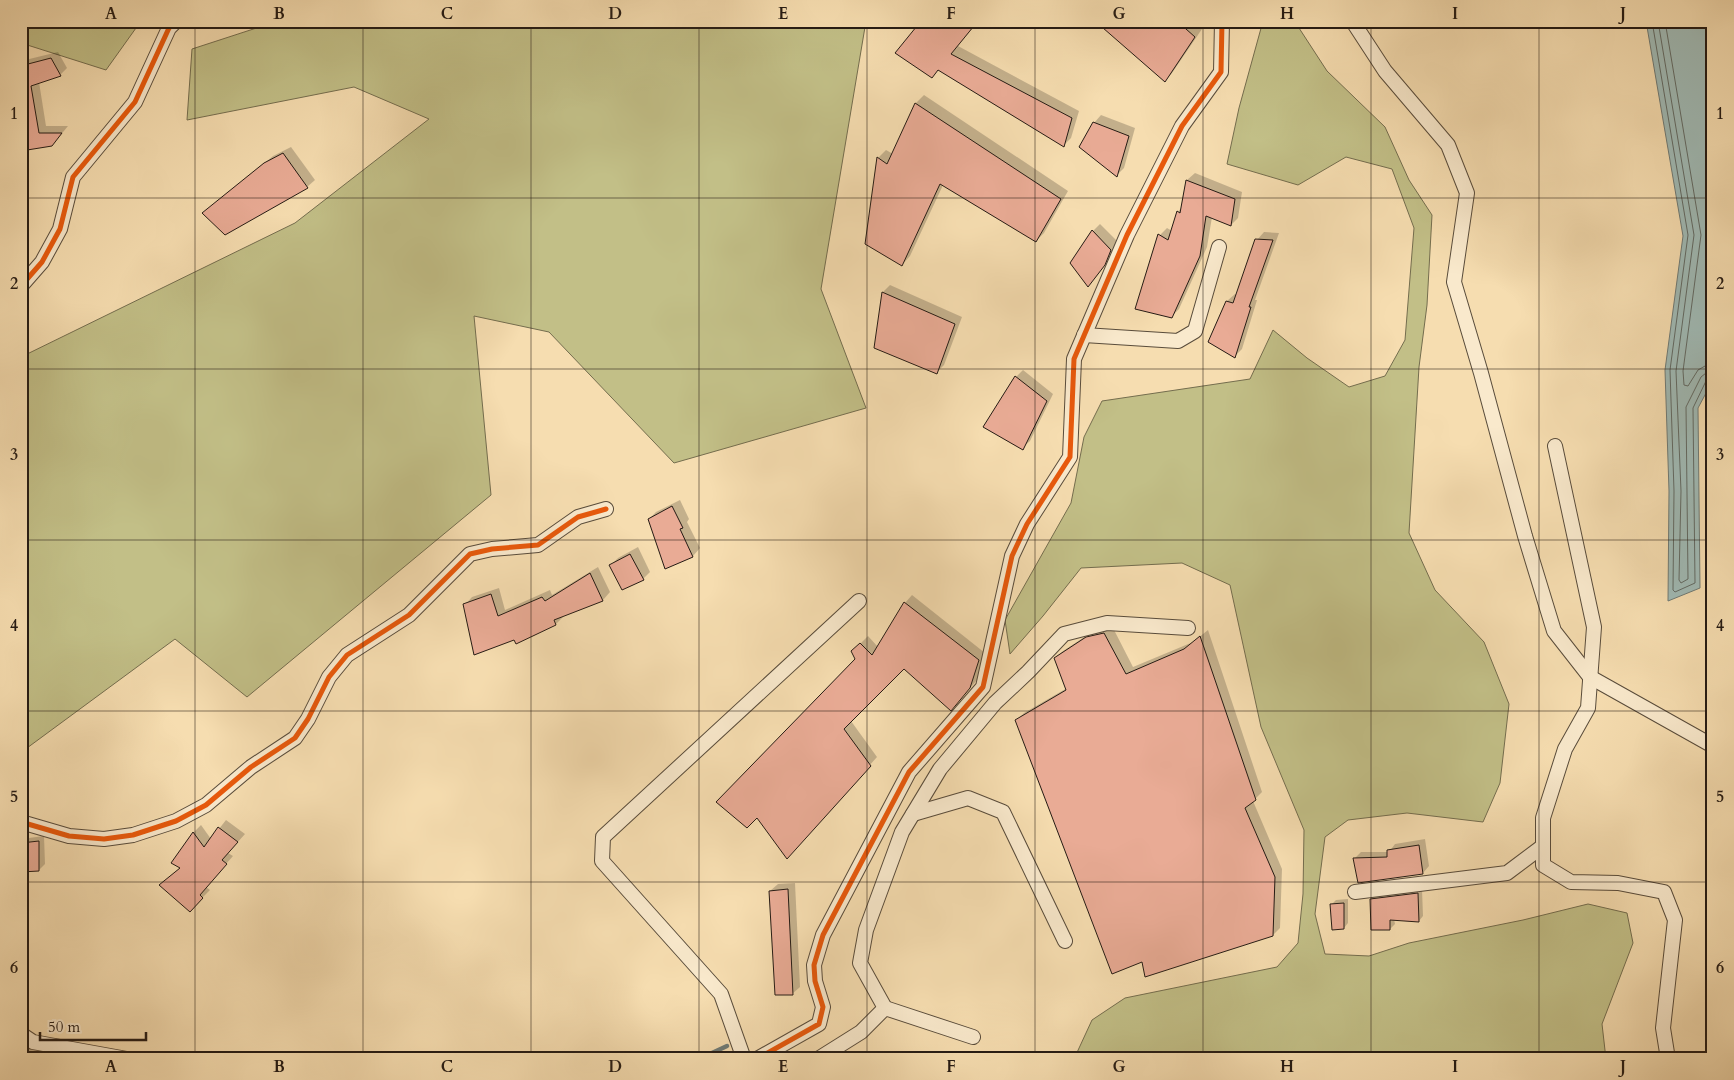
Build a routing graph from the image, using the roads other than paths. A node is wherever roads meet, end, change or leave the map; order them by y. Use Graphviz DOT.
graph roads {
  1 [pos="176,21"];
  2 [pos="1222,21"];
  3 [pos="1354,21"];
  4 [pos="1219,247"];
  5 [pos="21,286"];
  6 [pos="1084,335"];
  7 [pos="1555,446"];
  8 [pos="606,509"];
  9 [pos="859,601"];
  10 [pos="1188,628"];
  11 [pos="1590,677"];
  12 [pos="1713,746"];
  13 [pos="913,814"];
  14 [pos="21,822"];
  15 [pos="1543,846"];
  16 [pos="1354,892"];
  17 [pos="1065,941"];
  18 [pos="884,1008"];
  19 [pos="21,1034"];
  20 [pos="973,1037"];
  21 [pos="127,1059"];
  22 [pos="744,1059"];
  23 [pos="757,1059"];
  24 [pos="818,1059"];
  25 [pos="1668,1059"];
  1 -- 5 [label="street"];
  2 -- 6 [label="street"];
  3 -- 11 [label="street"];
  4 -- 6 [label="street"];
  6 -- 23 [label="street"];
  7 -- 11 [label="street"];
  8 -- 14 [label="street"];
  9 -- 22 [label="street"];
  10 -- 13 [label="street"];
  11 -- 12 [label="street"];
  11 -- 15 [label="street"];
  13 -- 17 [label="street"];
  13 -- 18 [label="street"];
  15 -- 16 [label="street"];
  15 -- 25 [label="street"];
  18 -- 20 [label="street"];
  18 -- 24 [label="street"];
  19 -- 21 [label="street"];
}
